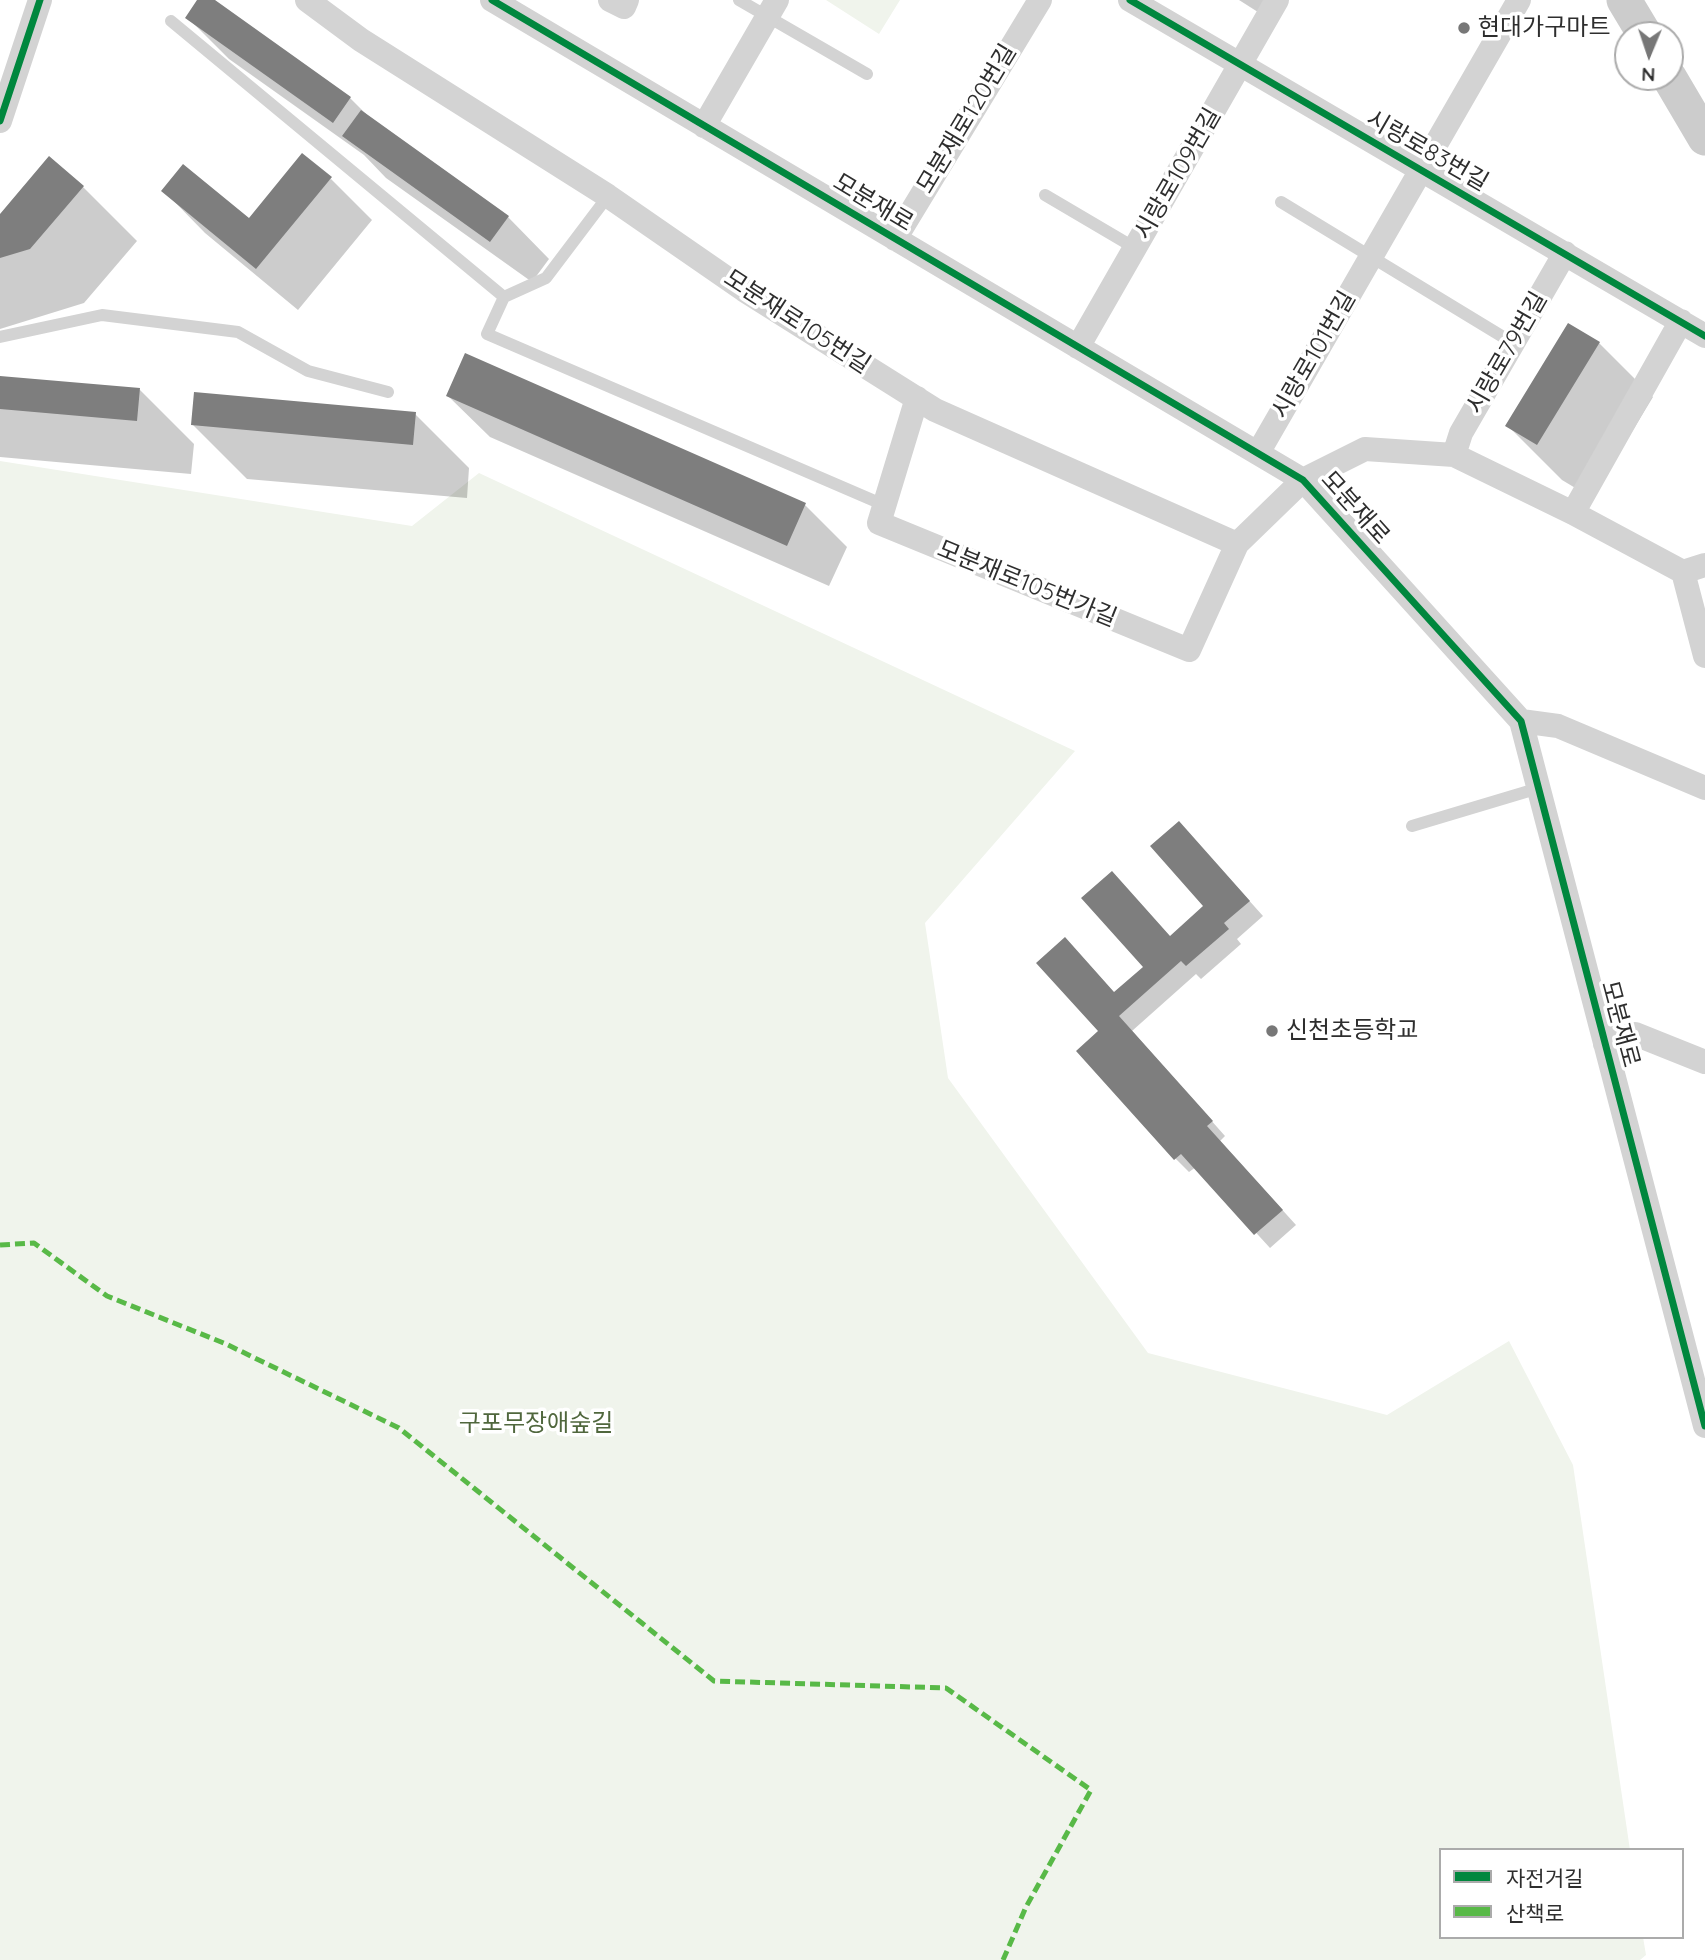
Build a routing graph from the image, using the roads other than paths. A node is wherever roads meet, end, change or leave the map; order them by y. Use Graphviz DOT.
graph roads {
  1 [pos="40,0"];
  2 [pos="307,0"];
  3 [pos="492,0"];
  4 [pos="610,0"];
  5 [pos="627,0"];
  6 [pos="738,0"];
  7 [pos="1040,0"];
  8 [pos="1130,0"];
  9 [pos="1277,0"];
  10 [pos="1519,0"];
  11 [pos="1624,0"];
  12 [pos="773,8"];
  13 [pos="528,9"];
  14 [pos="170,21"];
  15 [pos="1637,21"];
  16 [pos="1240,64"];
  17 [pos="867,74"];
  18 [pos="1677,91"];
  19 [pos="0,121"];
  20 [pos="705,126"];
  21 [pos="1705,138"];
  22 [pos="1421,170"];
  23 [pos="1045,195"];
  24 [pos="608,197"];
  25 [pos="1281,202"];
  26 [pos="895,239"];
  27 [pos="1135,248"];
  28 [pos="1565,253"];
  29 [pos="1371,257"];
  30 [pos="504,297"];
  31 [pos="1681,321"];
  32 [pos="1705,336"];
  33 [pos="0,337"];
  34 [pos="1513,343"];
  35 [pos="1078,347"];
  36 [pos="388,392"];
  37 [pos="917,398"];
  38 [pos="1258,453"];
  39 [pos="1454,455"];
  40 [pos="1303,480"];
  41 [pos="884,505"];
  42 [pos="1573,513"];
  43 [pos="1237,544"];
  44 [pos="1694,569"];
  45 [pos="1705,656"];
  46 [pos="1521,720"];
  47 [pos="1539,788"];
  48 [pos="1705,788"];
  49 [pos="1412,826"];
  50 [pos="1605,1044"];
  51 [pos="1705,1062"];
  52 [pos="1705,1426"];
  1 -- 19 [label="street"];
  2 -- 24 [label="street, 모분재로105번길"];
  3 -- 13 [label="street, 모분재로"];
  4 -- 5 [label="street"];
  6 -- 12 [label="lane"];
  7 -- 26 [label="street, 모분재로120번길"];
  8 -- 16 [label="street, 시랑로83번길"];
  9 -- 16 [label="street, 시랑로109번길"];
  10 -- 22 [label="street, 시랑로101번길"];
  11 -- 15 [label="main road"];
  12 -- 17 [label="lane"];
  12 -- 20 [label="street"];
  13 -- 20 [label="street, 모분재로"];
  14 -- 30 [label="lane"];
  16 -- 22 [label="street, 시랑로83번길"];
  16 -- 27 [label="street, 시랑로109번길"];
  18 -- 21 [label="main road"];
  20 -- 26 [label="street, 모분재로"];
  22 -- 28 [label="street, 시랑로83번길"];
  22 -- 29 [label="street, 시랑로101번길"];
  23 -- 27 [label="lane"];
  24 -- 30 [label="lane"];
  24 -- 37 [label="street, 모분재로105번길"];
  25 -- 29 [label="lane"];
  26 -- 35 [label="street, 모분재로"];
  27 -- 35 [label="street, 시랑로109번길"];
  28 -- 31 [label="street, 시랑로83번길"];
  28 -- 34 [label="street, 시랑로79번길"];
  29 -- 34 [label="lane"];
  29 -- 38 [label="street, 시랑로101번길"];
  30 -- 41 [label="lane"];
  31 -- 32 [label="street, 시랑로83번길"];
  31 -- 42 [label="street"];
  33 -- 36 [label="lane"];
  34 -- 39 [label="street, 시랑로79번길"];
  35 -- 38 [label="street, 모분재로"];
  37 -- 41 [label="street"];
  37 -- 43 [label="street, 모분재로105번길"];
  38 -- 40 [label="street, 모분재로"];
  39 -- 40 [label="street"];
  39 -- 42 [label="street"];
  40 -- 43 [label="street"];
  40 -- 46 [label="street, 모분재로"];
  41 -- 43 [label="street, 모분재로105번가길"];
  42 -- 44 [label="street"];
  44 -- 45 [label="street"];
  46 -- 47 [label="street, 모분재로"];
  46 -- 48 [label="street"];
  47 -- 49 [label="lane"];
  47 -- 50 [label="street, 모분재로"];
  50 -- 51 [label="street"];
  50 -- 52 [label="street, 모분재로"];
}
